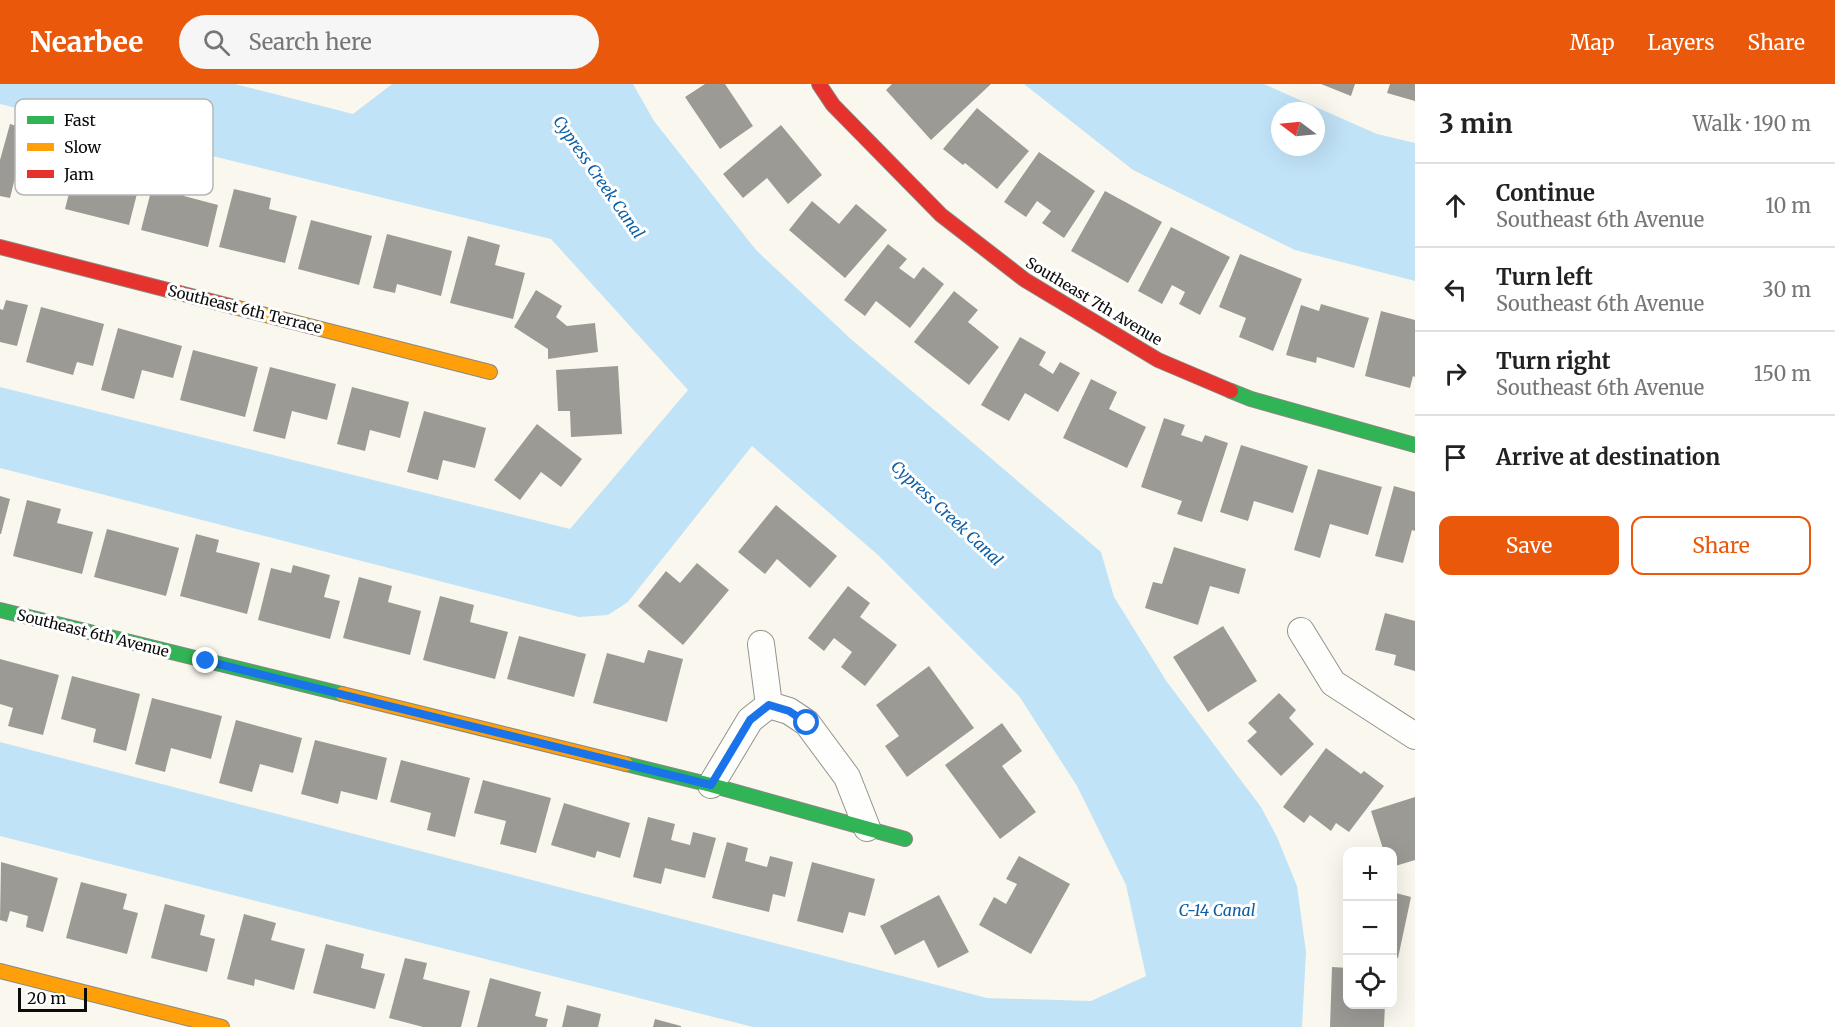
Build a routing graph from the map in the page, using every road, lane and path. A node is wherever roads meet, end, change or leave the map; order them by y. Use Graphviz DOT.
graph roads {
  1 [pos="819,84"];
  2 [pos="0,247"];
  3 [pos="490,372"];
  4 [pos="1415,445"];
  5 [pos="0,610"];
  6 [pos="1301,631"];
  7 [pos="761,644"];
  8 [pos="769,705"];
  9 [pos="1415,736"];
  10 [pos="711,785"];
  11 [pos="867,828"];
  12 [pos="905,839"];
  13 [pos="0,971"];
  14 [pos="222,1027"];
  1 -- 4 [label="street, Southeast 7th Avenue"];
  2 -- 3 [label="street, Southeast 6th Terrace"];
  5 -- 10 [label="street, Southeast 6th Avenue"];
  6 -- 9 [label="street"];
  7 -- 8 [label="street"];
  8 -- 10 [label="street"];
  8 -- 11 [label="street"];
  10 -- 11 [label="street, Southeast 6th Avenue"];
  11 -- 12 [label="street, Southeast 6th Avenue"];
  13 -- 14 [label="street"];
}
